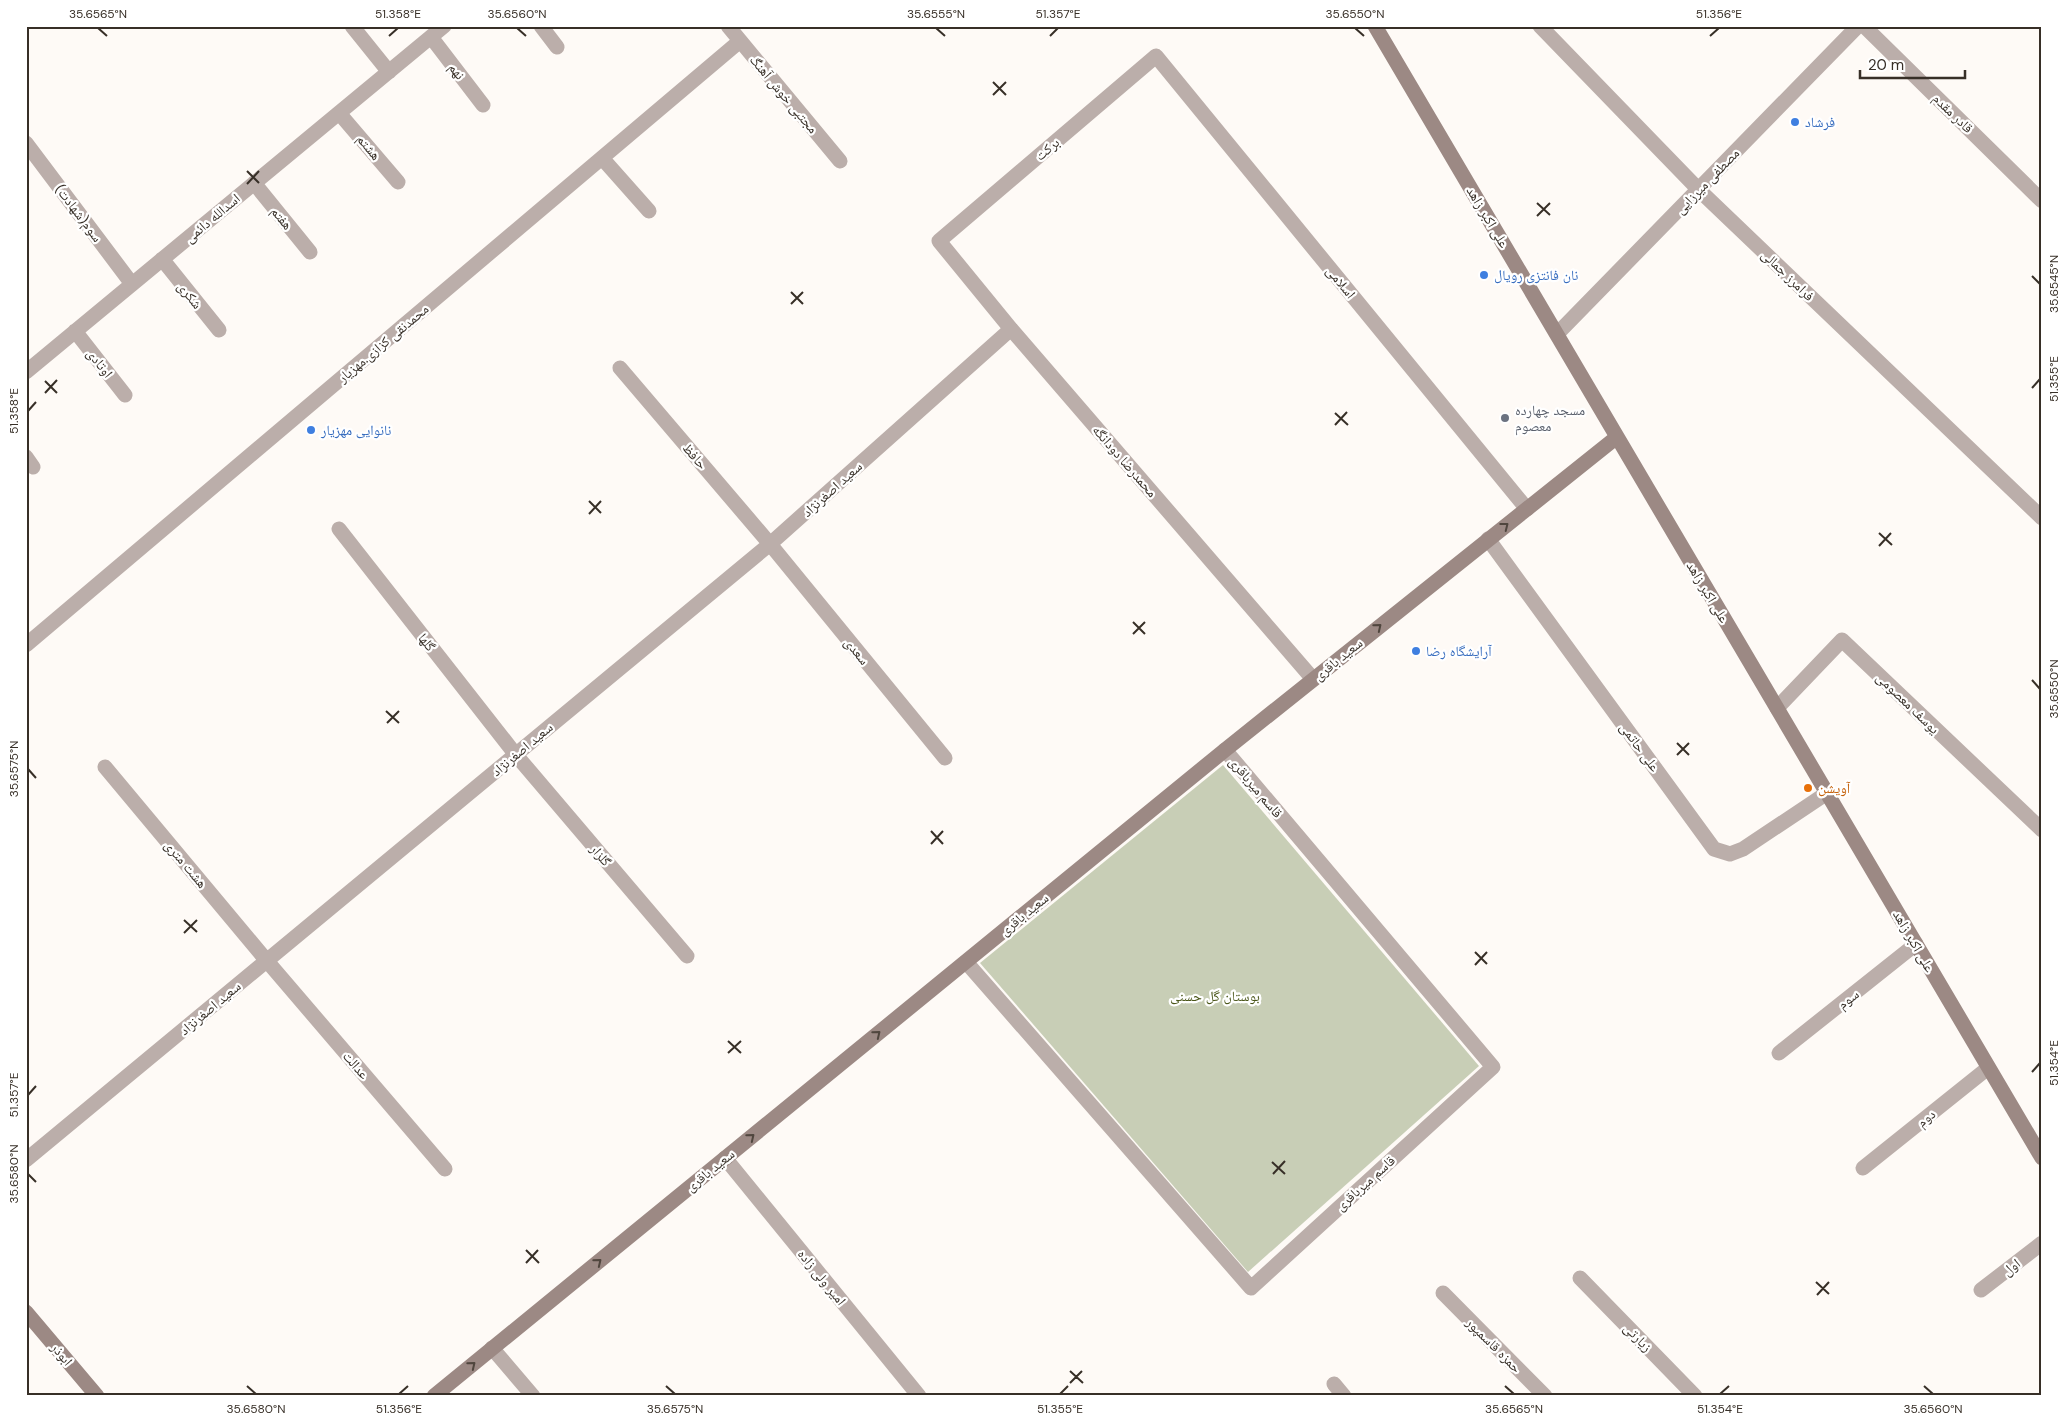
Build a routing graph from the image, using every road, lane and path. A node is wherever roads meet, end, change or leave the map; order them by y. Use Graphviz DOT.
graph roads {
  1 [pos="352,26"];
  2 [pos="444,26"];
  3 [pos="541,26"];
  4 [pos="728,26"];
  5 [pos="1375,26"];
  6 [pos="1540,26"];
  7 [pos="1858,26"];
  8 [pos="1864,26"];
  9 [pos="431,37"];
  10 [pos="740,41"];
  11 [pos="557,47"];
  12 [pos="1156,56"];
  13 [pos="389,72"];
  14 [pos="483,105"];
  15 [pos="339,112"];
  16 [pos="26,143"];
  17 [pos="602,158"];
  18 [pos="840,161"];
  19 [pos="398,182"];
  20 [pos="254,183"];
  21 [pos="1698,190"];
  22 [pos="2042,200"];
  23 [pos="649,211"];
  24 [pos="939,242"];
  25 [pos="310,252"];
  26 [pos="162,259"];
  27 [pos="132,284"];
  28 [pos="1011,329"];
  29 [pos="218,330"];
  30 [pos="75,331"];
  31 [pos="1557,334"];
  32 [pos="620,368"];
  33 [pos="26,372"];
  34 [pos="125,395"];
  35 [pos="1617,437"];
  36 [pos="1527,509"];
  37 [pos="2042,518"];
  38 [pos="339,529"];
  39 [pos="1488,539"];
  40 [pos="770,544"];
  41 [pos="26,645"];
  42 [pos="1313,679"];
  43 [pos="1777,708"];
  44 [pos="1224,750"];
  45 [pos="516,754"];
  46 [pos="944,758"];
  47 [pos="105,767"];
  48 [pos="1827,793"];
  49 [pos="2042,830"];
  50 [pos="1916,944"];
  51 [pos="687,956"];
  52 [pos="267,961"];
  53 [pos="966,962"];
  54 [pos="1779,1053"];
  55 [pos="1988,1068"];
  56 [pos="725,1158"];
  57 [pos="2042,1158"];
  58 [pos="26,1160"];
  59 [pos="1863,1168"];
  60 [pos="445,1169"];
  61 [pos="2042,1243"];
  62 [pos="1580,1278"];
  63 [pos="1981,1290"];
  64 [pos="1443,1294"];
  65 [pos="26,1312"];
  66 [pos="492,1348"];
  67 [pos="1334,1384"];
  68 [pos="97,1396"];
  69 [pos="434,1396"];
  70 [pos="534,1396"];
  71 [pos="919,1396"];
  72 [pos="1344,1396"];
  73 [pos="1545,1396"];
  74 [pos="1695,1396"];
  1 -- 13 [label="street"];
  2 -- 9 [label="street, اسدالله دائمی"];
  3 -- 11 [label="street"];
  4 -- 10 [label="street, مجتبی خوش آهنگ"];
  5 -- 31 [label="street, علی اکبر زاهد"];
  6 -- 21 [label="street, فرامرز جمالی"];
  7 -- 21 [label="street, مصطفی میرزایی"];
  8 -- 22 [label="street, قادر مقدم"];
  9 -- 13 [label="street, اسدالله دائمی"];
  9 -- 14 [label="street, نهم"];
  10 -- 17 [label="street, محمدنقی کزازی.مهزیار"];
  10 -- 18 [label="street, مجتبی خوش آهنگ"];
  12 -- 24 [label="street, برکت"];
  12 -- 36 [label="street, اسلامی"];
  13 -- 15 [label="street, اسدالله دائمی"];
  15 -- 19 [label="street, هشتم"];
  15 -- 20 [label="street, اسدالله دائمی"];
  16 -- 27 [label="street, سوم(شهادت)"];
  17 -- 23 [label="street"];
  17 -- 41 [label="street, محمدنقی کزازی.مهزیار"];
  20 -- 25 [label="street, هفتم"];
  20 -- 26 [label="street, اسدالله دائمی"];
  21 -- 31 [label="street, مصطفی میرزایی"];
  21 -- 37 [label="street, فرامرز جمالی"];
  24 -- 28 [label="street, محمدرضا دودانگه"];
  26 -- 27 [label="street, اسدالله دائمی"];
  26 -- 29 [label="street, شکری"];
  27 -- 30 [label="street, اسدالله دائمی"];
  28 -- 40 [label="street, سعید اصغرنژاد"];
  28 -- 42 [label="street, محمدرضا دودانگه"];
  30 -- 33 [label="street, اسدالله دائمی"];
  30 -- 34 [label="street, اوتادی"];
  31 -- 35 [label="street, علی اکبر زاهد"];
  32 -- 40 [label="street, حافظ"];
  35 -- 36 [label="street, سعید باقری"];
  35 -- 43 [label="street, علی اکبر زاهد"];
  39 -- 36 [label="street, سعید باقری, one-way"];
  38 -- 45 [label="street, گلها"];
  42 -- 39 [label="street, سعید باقری, one-way"];
  39 -- 48 [label="street, علی حاتمی"];
  40 -- 45 [label="street, سعید اصغرنژاد"];
  40 -- 46 [label="street, سعدی"];
  42 -- 44 [label="street, سعید باقری"];
  43 -- 48 [label="street, علی اکبر زاهد"];
  43 -- 49 [label="street, یوسف معصومی"];
  44 -- 53 [label="street, سعید باقری"];
  44 -- 53 [label="street, قاسم میرباقری"];
  45 -- 51 [label="street, گلزار"];
  45 -- 52 [label="street, سعید اصغرنژاد"];
  47 -- 52 [label="street, هشت متری"];
  48 -- 50 [label="street, علی اکبر زاهد"];
  50 -- 54 [label="street, سوم"];
  50 -- 55 [label="street, علی اکبر زاهد"];
  52 -- 58 [label="street, سعید اصغرنژاد"];
  52 -- 60 [label="street, عدالت"];
  56 -- 53 [label="street, سعید باقری, one-way"];
  55 -- 57 [label="street, علی اکبر زاهد"];
  55 -- 59 [label="street, دوم"];
  66 -- 56 [label="street, سعید باقری, one-way"];
  56 -- 71 [label="street, امیر ولی زاده"];
  61 -- 63 [label="street, اول"];
  62 -- 74 [label="street, زیارتی"];
  64 -- 73 [label="street, حمزه قاسمپور"];
  65 -- 68 [label="street, ابوذر"];
  69 -- 66 [label="street, سعید باقری, one-way"];
  66 -- 70 [label="street"];
  67 -- 72 [label="street"];
}
